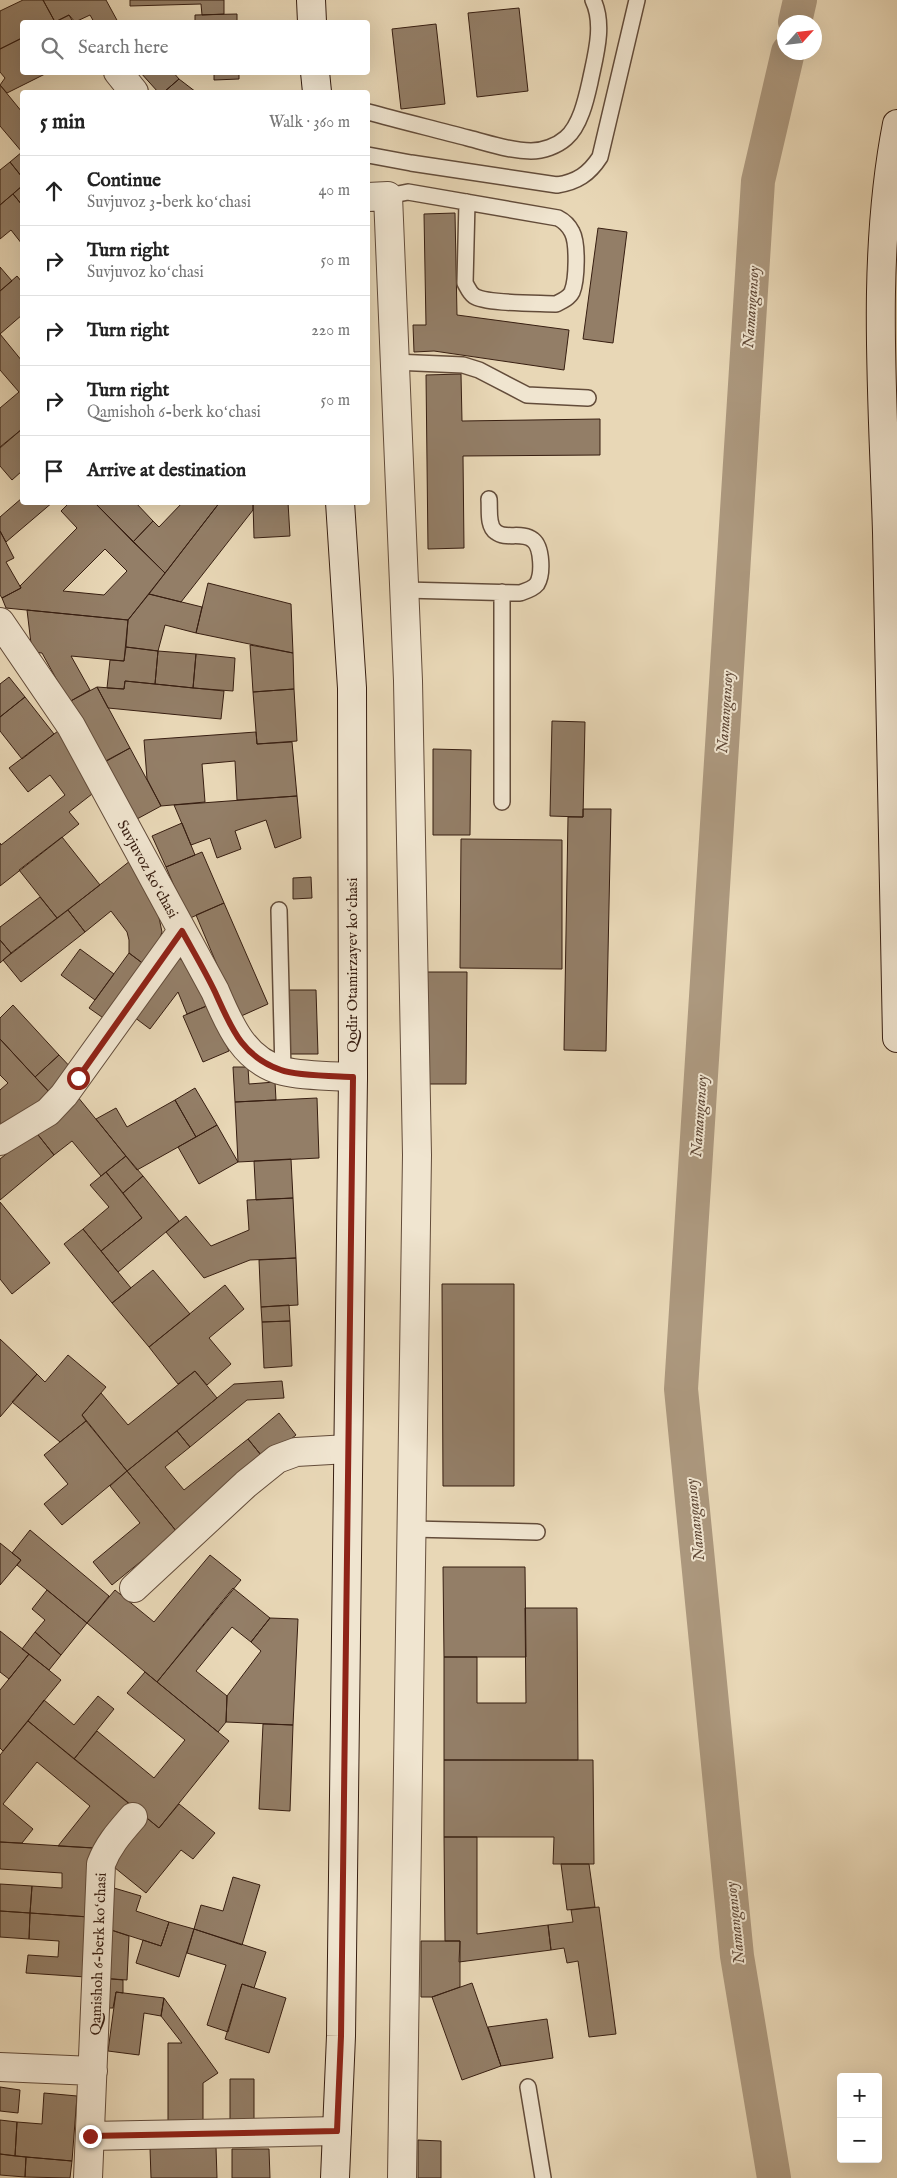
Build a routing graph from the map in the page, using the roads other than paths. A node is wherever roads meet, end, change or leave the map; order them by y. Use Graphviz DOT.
graph roads {
  1 [pos="310,0"];
  2 [pos="593,0"];
  3 [pos="636,0"];
  4 [pos="312,20"];
  5 [pos="120,75"];
  6 [pos="315,75"];
  7 [pos="132,90"];
  8 [pos="317,90"];
  9 [pos="370,113"];
  10 [pos="897,124"];
  11 [pos="370,154"];
  12 [pos="378,196"];
  13 [pos="467,202"];
  14 [pos="888,301"];
  15 [pos="394,362"];
  16 [pos="588,398"];
  17 [pos="489,499"];
  18 [pos="340,505"];
  19 [pos="404,590"];
  20 [pos="502,592"];
  21 [pos="0,622"];
  22 [pos="895,727"];
  23 [pos="502,802"];
  24 [pos="279,910"];
  25 [pos="182,931"];
  26 [pos="897,1038"];
  27 [pos="283,1071"];
  28 [pos="353,1077"];
  29 [pos="0,1141"];
  30 [pos="348,1449"];
  31 [pos="411,1529"];
  32 [pos="537,1532"];
  33 [pos="134,1588"];
  34 [pos="133,1817"];
  35 [pos="0,2067"];
  36 [pos="92,2071"];
  37 [pos="528,2087"];
  38 [pos="337,2131"];
  39 [pos="90,2136"];
  40 [pos="88,2178"];
  41 [pos="335,2178"];
  42 [pos="402,2178"];
  43 [pos="543,2178"];
  1 -- 4 [label="street"];
  2 -- 9 [label="lane"];
  3 -- 11 [label="lane"];
  5 -- 7 [label="street"];
  6 -- 8 [label="street"];
  10 -- 14 [label="street"];
  12 -- 13 [label="lane"];
  12 -- 15 [label="street"];
  13 -- 13 [label="lane"];
  14 -- 22 [label="street"];
  15 -- 16 [label="lane"];
  15 -- 19 [label="street"];
  17 -- 20 [label="lane"];
  18 -- 28 [label="street, Qodir Otamirzayev koʻchasi"];
  19 -- 20 [label="lane"];
  19 -- 31 [label="street"];
  20 -- 23 [label="lane"];
  21 -- 25 [label="street, Suvjuvoz koʻchasi"];
  22 -- 26 [label="street"];
  24 -- 27 [label="lane"];
  25 -- 27 [label="street, Suvjuvoz koʻchasi"];
  25 -- 29 [label="street"];
  27 -- 28 [label="street, Suvjuvoz koʻchasi"];
  28 -- 30 [label="street, Qodir Otamirzayev koʻchasi"];
  30 -- 33 [label="street"];
  30 -- 38 [label="street, Qodir Otamirzayev koʻchasi"];
  31 -- 32 [label="lane"];
  31 -- 42 [label="street"];
  34 -- 36 [label="street, Qamishoh 6-berk koʻchasi"];
  35 -- 36 [label="street"];
  36 -- 39 [label="street, Qamishoh 6-berk koʻchasi"];
  37 -- 43 [label="lane"];
  38 -- 39 [label="street"];
  38 -- 41 [label="street, Qodir Otamirzayev koʻchasi"];
  39 -- 40 [label="street, Qamishoh 6-berk koʻchasi"];
}
